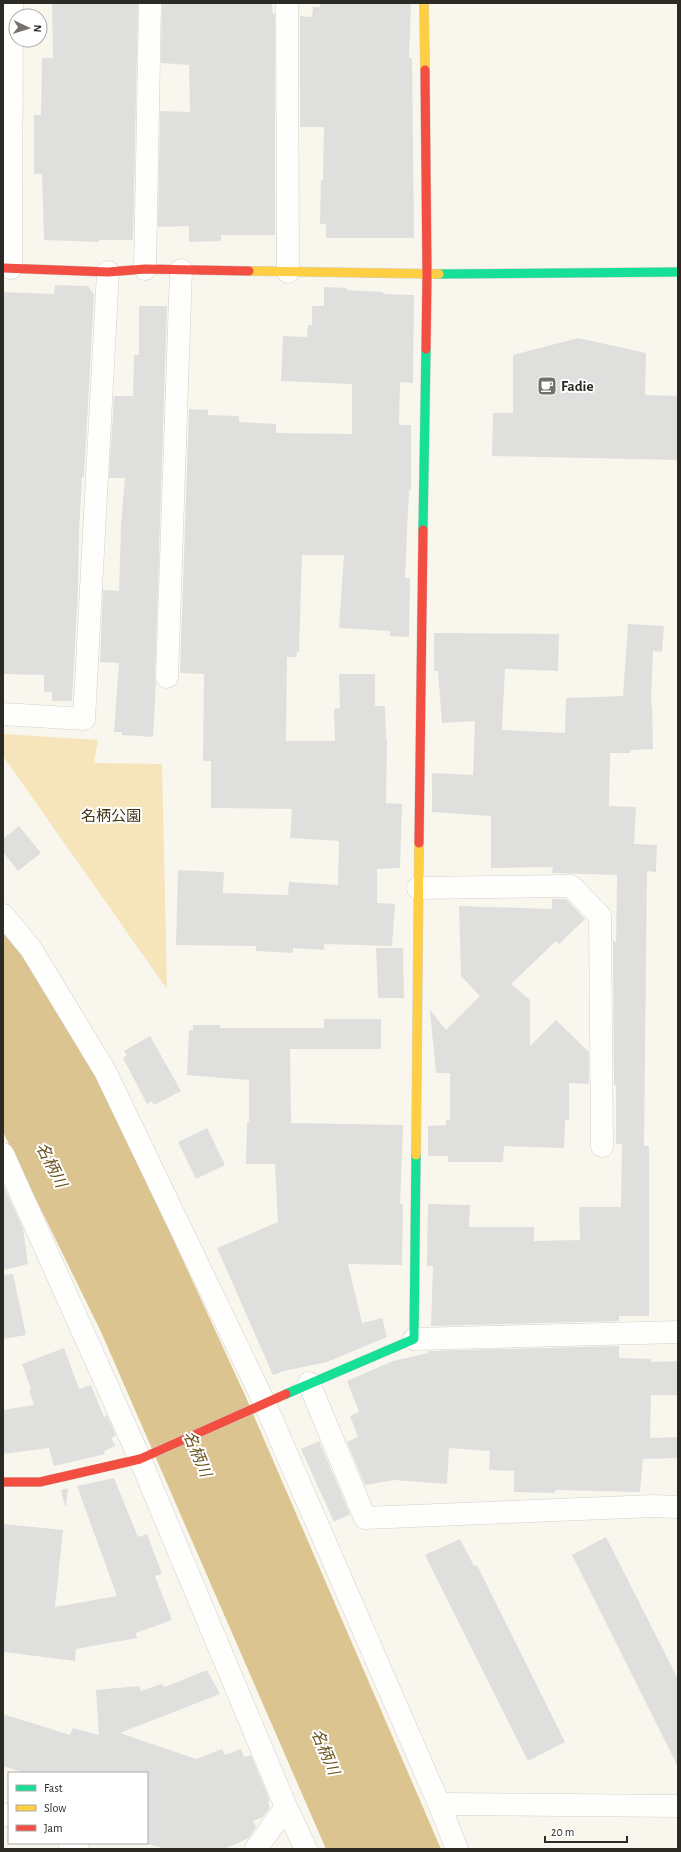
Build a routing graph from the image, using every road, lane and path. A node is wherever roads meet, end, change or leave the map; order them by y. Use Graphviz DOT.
graph roads {
  1 [pos="12,3"];
  2 [pos="150,3"];
  3 [pos="287,3"];
  4 [pos="424,3"];
  5 [pos="7,268"];
  6 [pos="146,269"];
  7 [pos="181,270"];
  8 [pos="108,272"];
  9 [pos="288,272"];
  10 [pos="678,272"];
  11 [pos="427,274"];
  12 [pos="168,678"];
  13 [pos="3,714"];
  14 [pos="418,888"];
  15 [pos="3,915"];
  16 [pos="602,1146"];
  17 [pos="3,1154"];
  18 [pos="678,1332"];
  19 [pos="414,1339"];
  20 [pos="309,1383"];
  21 [pos="265,1404"];
  22 [pos="140,1459"];
  23 [pos="3,1482"];
  24 [pos="678,1507"];
  25 [pos="440,1804"];
  26 [pos="678,1806"];
  27 [pos="286,1807"];
  28 [pos="256,1849"];
  29 [pos="306,1849"];
  30 [pos="457,1849"];
  1 -- 5 [label="street"];
  2 -- 6 [label="street"];
  3 -- 9 [label="street"];
  4 -- 11 [label="street"];
  5 -- 8 [label="street"];
  6 -- 7 [label="street"];
  6 -- 8 [label="street"];
  7 -- 9 [label="street"];
  7 -- 12 [label="street"];
  8 -- 13 [label="street"];
  9 -- 11 [label="street"];
  10 -- 11 [label="street"];
  11 -- 14 [label="street"];
  14 -- 16 [label="street"];
  14 -- 19 [label="street"];
  15 -- 21 [label="street"];
  17 -- 22 [label="street"];
  18 -- 19 [label="street"];
  19 -- 20 [label="street"];
  20 -- 21 [label="street"];
  20 -- 24 [label="street"];
  21 -- 22 [label="street"];
  21 -- 25 [label="street"];
  22 -- 23 [label="street"];
  22 -- 27 [label="street"];
  25 -- 26 [label="street"];
  25 -- 30 [label="street"];
  27 -- 28 [label="street"];
  27 -- 29 [label="street"];
}
